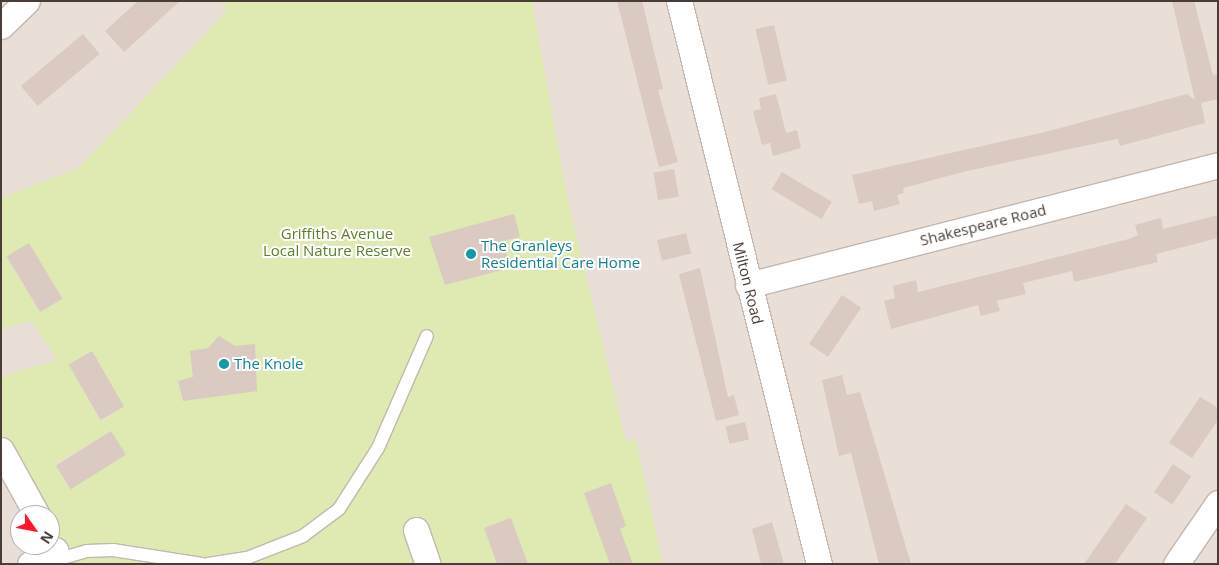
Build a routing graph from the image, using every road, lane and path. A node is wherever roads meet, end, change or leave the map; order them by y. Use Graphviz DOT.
graph roads {
  1 [pos="27,1"];
  2 [pos="679,1"];
  3 [pos="1,26"];
  4 [pos="1218,165"];
  5 [pos="748,285"];
  6 [pos="427,336"];
  7 [pos="1,450"];
  8 [pos="1218,503"];
  9 [pos="31,505"];
  10 [pos="416,530"];
  11 [pos="60,553"];
  12 [pos="51,555"];
  13 [pos="30,564"];
  14 [pos="202,564"];
  15 [pos="208,564"];
  16 [pos="428,564"];
  17 [pos="819,564"];
  18 [pos="1176,564"];
  1 -- 3 [label="street"];
  2 -- 5 [label="street, Milton Road"];
  4 -- 5 [label="street, Shakespeare Road"];
  5 -- 17 [label="street, Milton Road"];
  6 -- 15 [label="lane"];
  7 -- 9 [label="street"];
  8 -- 18 [label="street"];
  10 -- 16 [label="street"];
  11 -- 14 [label="lane"];
  12 -- 13 [label="street"];
}
